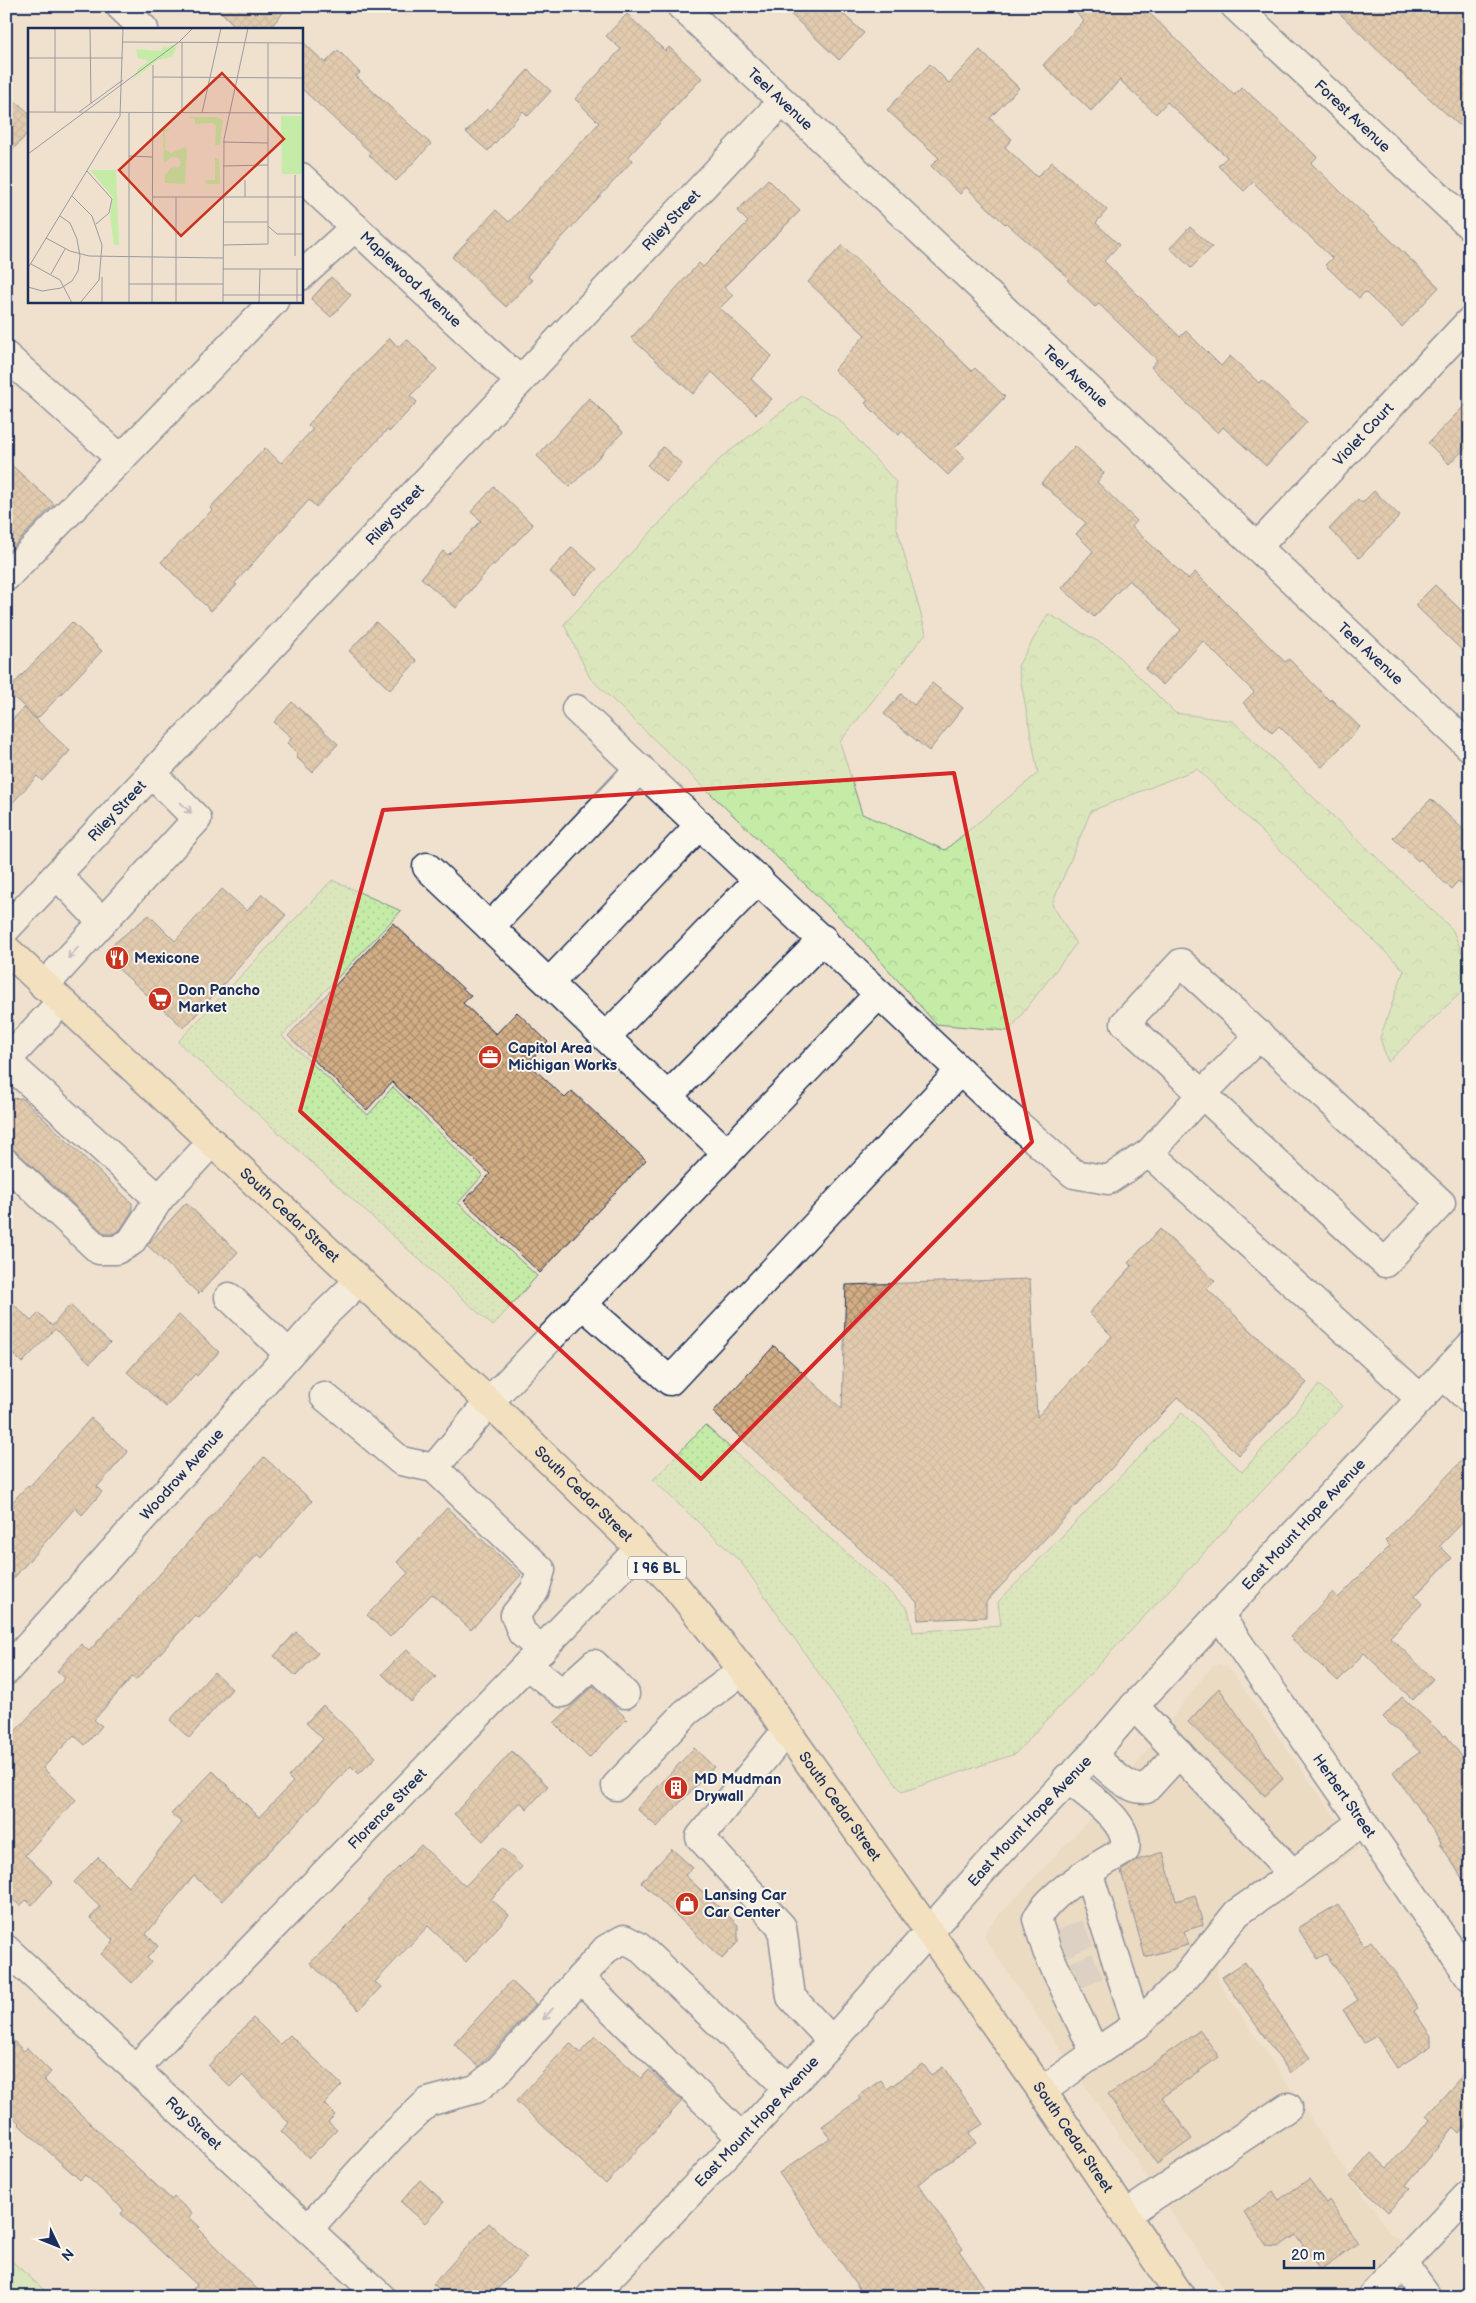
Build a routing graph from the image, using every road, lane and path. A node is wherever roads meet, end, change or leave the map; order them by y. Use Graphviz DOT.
graph roads {
  1 [pos="120,6"];
  2 [pos="680,6"];
  3 [pos="1235,6"];
  4 [pos="143,28"];
  5 [pos="782,102"];
  6 [pos="302,177"];
  7 [pos="1470,226"];
  8 [pos="355,227"];
  9 [pos="302,275"];
  10 [pos="273,302"];
  11 [pos="1470,321"];
  12 [pos="6,356"];
  13 [pos="520,381"];
  14 [pos="121,459"];
  15 [pos="1257,547"];
  16 [pos="6,577"];
  17 [pos="576,709"];
  18 [pos="1470,747"];
  19 [pos="640,768"];
  20 [pos="152,774"];
  21 [pos="700,825"];
  22 [pos="427,867"];
  23 [pos="57,875"];
  24 [pos="759,879"];
  25 [pos="102,922"];
  26 [pos="490,927"];
  27 [pos="6,929"];
  28 [pos="823,939"];
  29 [pos="6,949"];
  30 [pos="549,983"];
  31 [pos="53,994"];
  32 [pos="879,994"];
  33 [pos="1260,1035"];
  34 [pos="606,1037"];
  35 [pos="6,1061"];
  36 [pos="960,1071"];
  37 [pos="1202,1094"];
  38 [pos="668,1096"];
  39 [pos="211,1142"];
  40 [pos="726,1152"];
  41 [pos="1149,1153"];
  42 [pos="6,1163"];
  43 [pos="159,1199"];
  44 [pos="359,1281"];
  45 [pos="229,1297"];
  46 [pos="582,1304"];
  47 [pos="1470,1346"];
  48 [pos="289,1354"];
  49 [pos="1443,1374"];
  50 [pos="324,1396"];
  51 [pos="1420,1398"];
  52 [pos="1470,1400"];
  53 [pos="489,1402"];
  54 [pos="434,1468"];
  55 [pos="639,1549"];
  56 [pos="1219,1615"];
  57 [pos="535,1658"];
  58 [pos="6,1670"];
  59 [pos="743,1670"];
  60 [pos="625,1694"];
  61 [pos="1134,1706"];
  62 [pos="786,1730"];
  63 [pos="1179,1753"];
  64 [pos="1092,1755"];
  65 [pos="1068,1778"];
  66 [pos="616,1786"];
  67 [pos="1363,1821"];
  68 [pos="1088,1872"];
  69 [pos="1293,1874"];
  70 [pos="928,1932"];
  71 [pos="6,1949"];
  72 [pos="1470,1977"];
  73 [pos="580,1978"];
  74 [pos="1137,2024"];
  75 [pos="832,2041"];
  76 [pos="1095,2054"];
  77 [pos="136,2068"];
  78 [pos="788,2088"];
  79 [pos="1042,2091"];
  80 [pos="1288,2107"];
  81 [pos="742,2138"];
  82 [pos="1470,2193"];
  83 [pos="1125,2215"];
  84 [pos="308,2229"];
  85 [pos="1403,2263"];
  86 [pos="381,2297"];
  87 [pos="590,2297"];
  88 [pos="1181,2297"];
  89 [pos="1371,2297"];
  90 [pos="1428,2297"];
  1 -- 4 [label="street"];
  2 -- 5 [label="street, Teel Avenue"];
  3 -- 7 [label="street, Forest Avenue"];
  5 -- 13 [label="street, Riley Street"];
  5 -- 15 [label="street, Teel Avenue"];
  6 -- 8 [label="street, Maplewood Avenue"];
  8 -- 9 [label="street"];
  8 -- 13 [label="street, Maplewood Avenue"];
  10 -- 14 [label="street"];
  11 -- 15 [label="street, Violet Court"];
  12 -- 14 [label="street"];
  13 -- 20 [label="street, Riley Street"];
  14 -- 16 [label="street"];
  15 -- 18 [label="street, Teel Avenue"];
  17 -- 19 [label="street"];
  19 -- 21 [label="street"];
  19 -- 26 [label="street"];
  20 -- 23 [label="street, Riley Street"];
  20 -- 25 [label="street, one-way"];
  21 -- 24 [label="street"];
  21 -- 30 [label="street"];
  22 -- 26 [label="street"];
  23 -- 25 [label="street"];
  23 -- 27 [label="street, Riley Street"];
  24 -- 28 [label="street"];
  24 -- 34 [label="street"];
  25 -- 31 [label="street, one-way"];
  26 -- 30 [label="street"];
  28 -- 32 [label="street"];
  28 -- 38 [label="street"];
  29 -- 31 [label="main road, South Cedar Street / I 96 BL"];
  30 -- 34 [label="street"];
  31 -- 35 [label="street"];
  31 -- 39 [label="main road, South Cedar Street / I 96 BL"];
  32 -- 36 [label="street"];
  32 -- 40 [label="street"];
  33 -- 37 [label="street"];
  33 -- 37 [label="street"];
  33 -- 37 [label="street"];
  34 -- 38 [label="street"];
  35 -- 43 [label="street"];
  36 -- 41 [label="street"];
  36 -- 46 [label="street"];
  37 -- 41 [label="street"];
  38 -- 40 [label="street"];
  39 -- 43 [label="street"];
  39 -- 44 [label="main road, South Cedar Street / I 96 BL"];
  40 -- 46 [label="street"];
  41 -- 51 [label="street"];
  42 -- 43 [label="street"];
  44 -- 48 [label="street, Woodrow Avenue"];
  44 -- 53 [label="main road, South Cedar Street / I 96 BL"];
  45 -- 48 [label="street"];
  46 -- 53 [label="street"];
  47 -- 49 [label="street, East Mount Hope Avenue"];
  48 -- 58 [label="street, Woodrow Avenue"];
  49 -- 51 [label="street, East Mount Hope Avenue"];
  49 -- 52 [label="street"];
  50 -- 54 [label="street"];
  51 -- 56 [label="street, East Mount Hope Avenue"];
  53 -- 54 [label="street"];
  53 -- 55 [label="main road, South Cedar Street / I 96 BL"];
  54 -- 57 [label="street"];
  55 -- 57 [label="street, Florence Street"];
  55 -- 59 [label="main road, South Cedar Street / I 96 BL"];
  56 -- 61 [label="street, East Mount Hope Avenue"];
  56 -- 67 [label="street, Herbert Street"];
  57 -- 60 [label="street"];
  57 -- 77 [label="street, Florence Street"];
  59 -- 62 [label="main road, South Cedar Street / I 96 BL"];
  59 -- 66 [label="street"];
  61 -- 63 [label="street"];
  61 -- 64 [label="street, East Mount Hope Avenue"];
  62 -- 70 [label="main road, South Cedar Street / I 96 BL"];
  62 -- 75 [label="street"];
  63 -- 64 [label="street"];
  63 -- 69 [label="street"];
  64 -- 65 [label="street, East Mount Hope Avenue"];
  65 -- 68 [label="street"];
  65 -- 70 [label="street, East Mount Hope Avenue"];
  67 -- 69 [label="street"];
  67 -- 72 [label="street, Herbert Street"];
  68 -- 74 [label="street"];
  68 -- 76 [label="street"];
  69 -- 74 [label="street"];
  70 -- 75 [label="street, East Mount Hope Avenue"];
  70 -- 79 [label="main road, South Cedar Street / I 96 BL"];
  71 -- 77 [label="street, Ray Street"];
  73 -- 78 [label="street"];
  73 -- 81 [label="street"];
  73 -- 84 [label="street, one-way"];
  74 -- 76 [label="street"];
  75 -- 78 [label="street, East Mount Hope Avenue"];
  76 -- 79 [label="street"];
  77 -- 84 [label="street, Ray Street"];
  78 -- 81 [label="street, East Mount Hope Avenue"];
  79 -- 83 [label="main road, South Cedar Street / I 96 BL"];
  80 -- 83 [label="street"];
  81 -- 87 [label="street, East Mount Hope Avenue"];
  82 -- 85 [label="street"];
  83 -- 88 [label="main road, South Cedar Street / I 96 BL"];
  84 -- 86 [label="street, Ray Street"];
  85 -- 89 [label="street"];
  85 -- 90 [label="street"];
}
